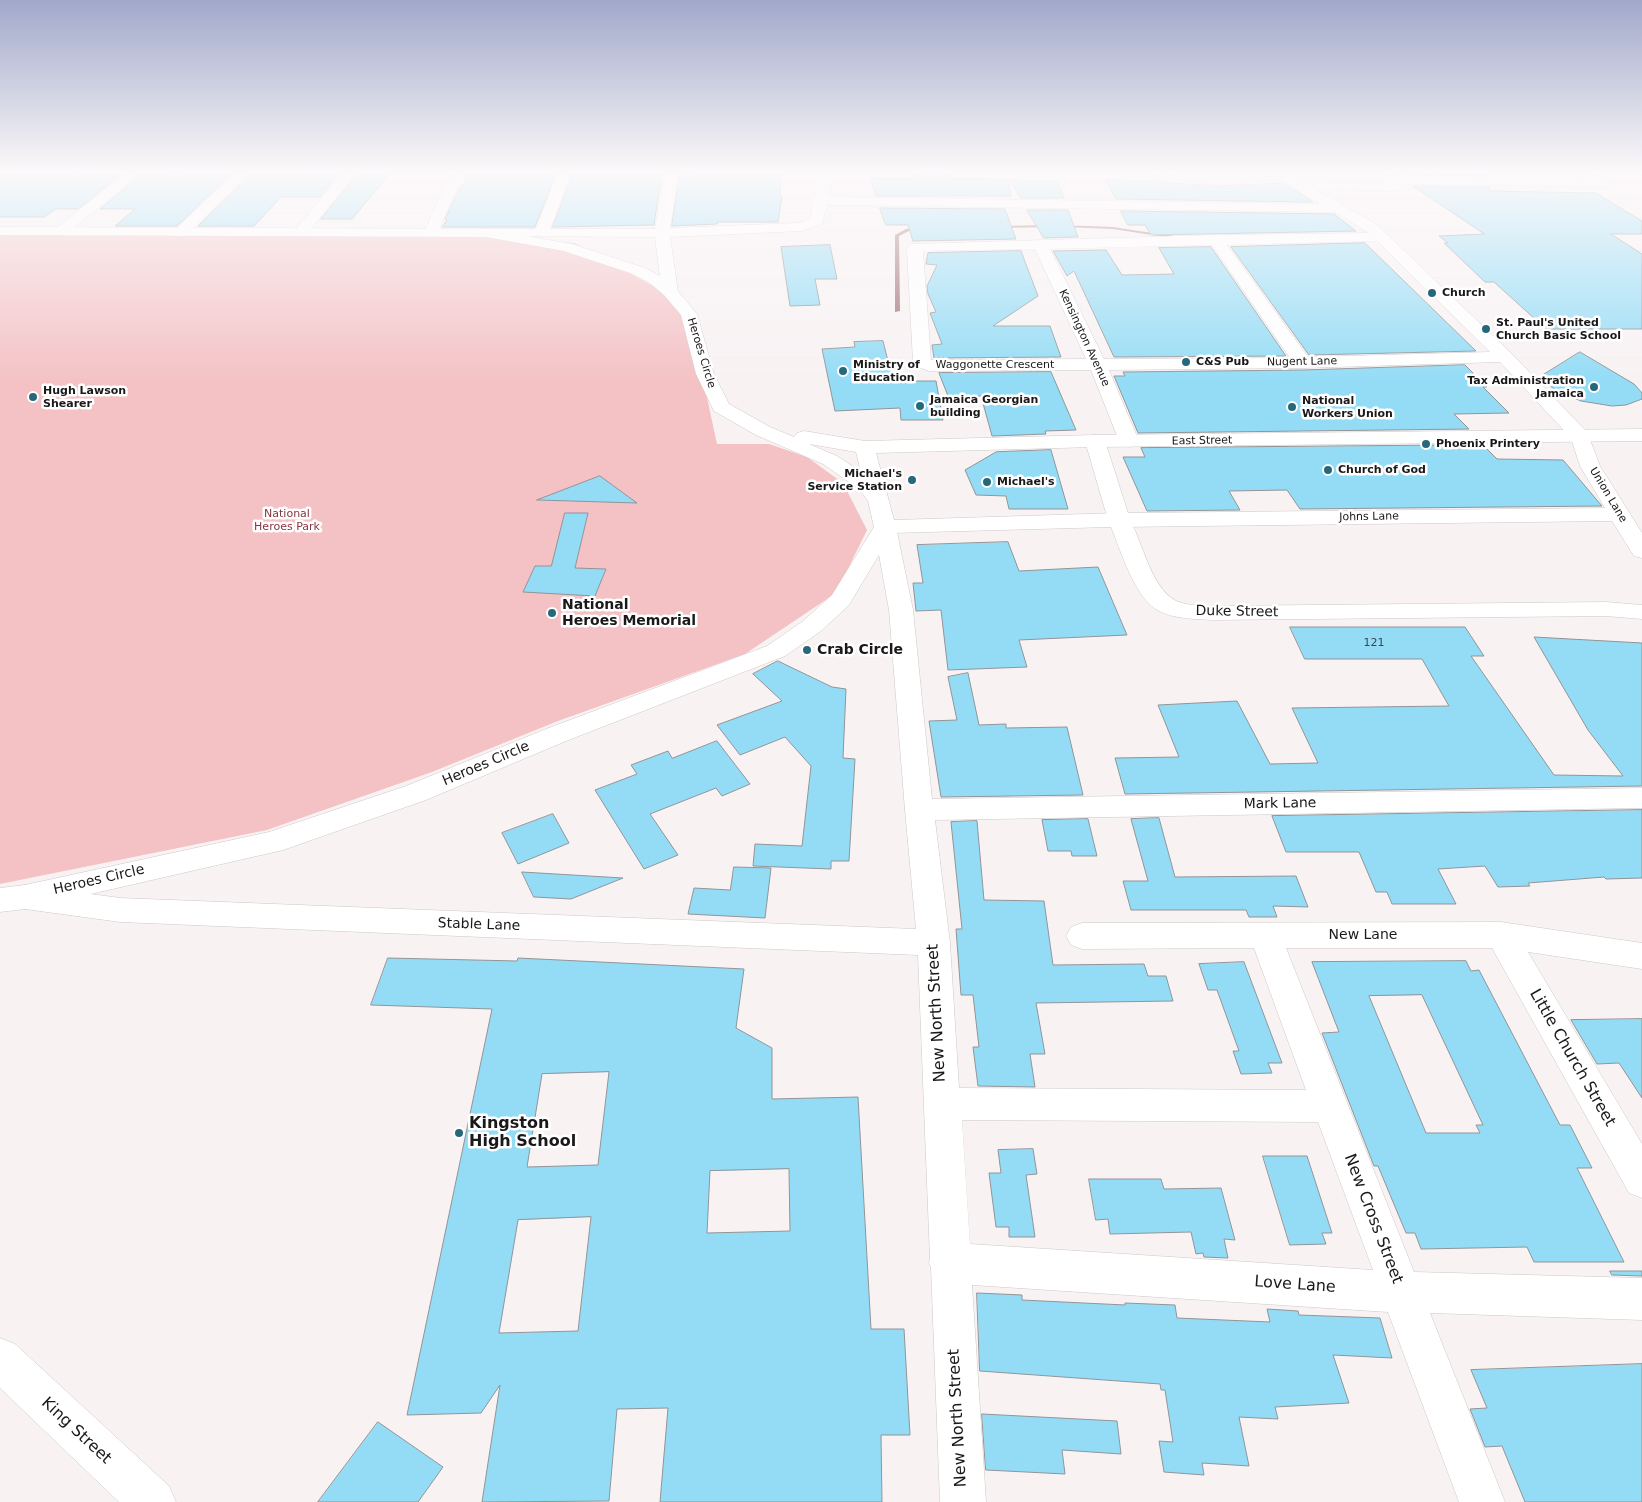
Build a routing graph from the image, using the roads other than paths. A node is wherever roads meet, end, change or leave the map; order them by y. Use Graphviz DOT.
graph roads {
  1 [pos="536,241"];
  2 [pos="574,241"];
  3 [pos="663,241"];
  4 [pos="1141,241"];
  5 [pos="1216,241"];
  6 [pos="1385,241"];
  7 [pos="1040,244"];
  8 [pos="566,246"];
  9 [pos="666,264"];
  10 [pos="639,271"];
  11 [pos="670,292"];
  12 [pos="1505,357"];
  13 [pos="1303,363"];
  14 [pos="1098,364"];
  15 [pos="767,433"];
  16 [pos="1642,435"];
  17 [pos="1580,436"];
  18 [pos="1095,441"];
  19 [pos="1130,441"];
  20 [pos="865,447"];
  21 [pos="881,514"];
  22 [pos="1119,520"];
  23 [pos="1630,524"];
  24 [pos="1642,550"];
  25 [pos="1642,612"];
  26 [pos="1642,798"];
  27 [pos="918,810"];
  28 [pos="12,898"];
  29 [pos="1501,935"];
  30 [pos="1082,936"];
  31 [pos="1265,936"];
  32 [pos="934,943"];
  33 [pos="1642,956"];
  34 [pos="942,1104"];
  35 [pos="1329,1106"];
  36 [pos="1642,1180"];
  37 [pos="949,1263"];
  38 [pos="1402,1292"];
  39 [pos="1642,1299"];
  40 [pos="0,1359"];
  41 [pos="153,1502"];
  42 [pos="963,1502"];
  43 [pos="1482,1502"];
  1 -- 8 [label="street, Heroes Circle"];
  2 -- 8 [label="street"];
  3 -- 9 [label="street"];
  4 -- 7 [label="street"];
  5 -- 13 [label="street"];
  6 -- 12 [label="street"];
  7 -- 14 [label="street, Kensington Avenue"];
  7 -- 14 [label="street, Waggonette Crescent"];
  8 -- 10 [label="street, Heroes Circle"];
  9 -- 10 [label="street"];
  9 -- 11 [label="street"];
  10 -- 11 [label="street, Heroes Circle"];
  11 -- 15 [label="street, Heroes Circle"];
  12 -- 13 [label="street, Nugent Lane"];
  12 -- 17 [label="street"];
  13 -- 14 [label="street, Nugent Lane"];
  14 -- 19 [label="street, Kensington Avenue"];
  15 -- 20 [label="street, East Street"];
  15 -- 21 [label="street, Heroes Circle"];
  16 -- 17 [label="street, East Street"];
  17 -- 19 [label="street, East Street"];
  17 -- 23 [label="street, Union Lane"];
  18 -- 19 [label="street, East Street"];
  18 -- 20 [label="street, East Street"];
  18 -- 22 [label="street, Duke Street"];
  20 -- 21 [label="street"];
  21 -- 22 [label="street"];
  21 -- 27 [label="street, New North Street"];
  21 -- 28 [label="street, Heroes Circle"];
  22 -- 23 [label="street, Johns Lane"];
  22 -- 25 [label="street, Duke Street"];
  23 -- 24 [label="street, Union Lane"];
  26 -- 27 [label="street, Mark Lane"];
  27 -- 32 [label="street, New North Street"];
  28 -- 32 [label="street, Stable Lane"];
  29 -- 31 [label="street, New Lane"];
  29 -- 33 [label="street, New Lane"];
  29 -- 36 [label="street, Little Church Street"];
  30 -- 31 [label="street, New Lane"];
  31 -- 35 [label="street, New Cross Street"];
  32 -- 34 [label="street, New North Street"];
  34 -- 35 [label="street"];
  34 -- 37 [label="street, New North Street"];
  35 -- 38 [label="street, New Cross Street"];
  37 -- 38 [label="street, Love Lane"];
  37 -- 42 [label="street, New North Street"];
  38 -- 39 [label="street, Love Lane"];
  38 -- 43 [label="street, New Cross Street"];
  40 -- 41 [label="street, King Street"];
}
